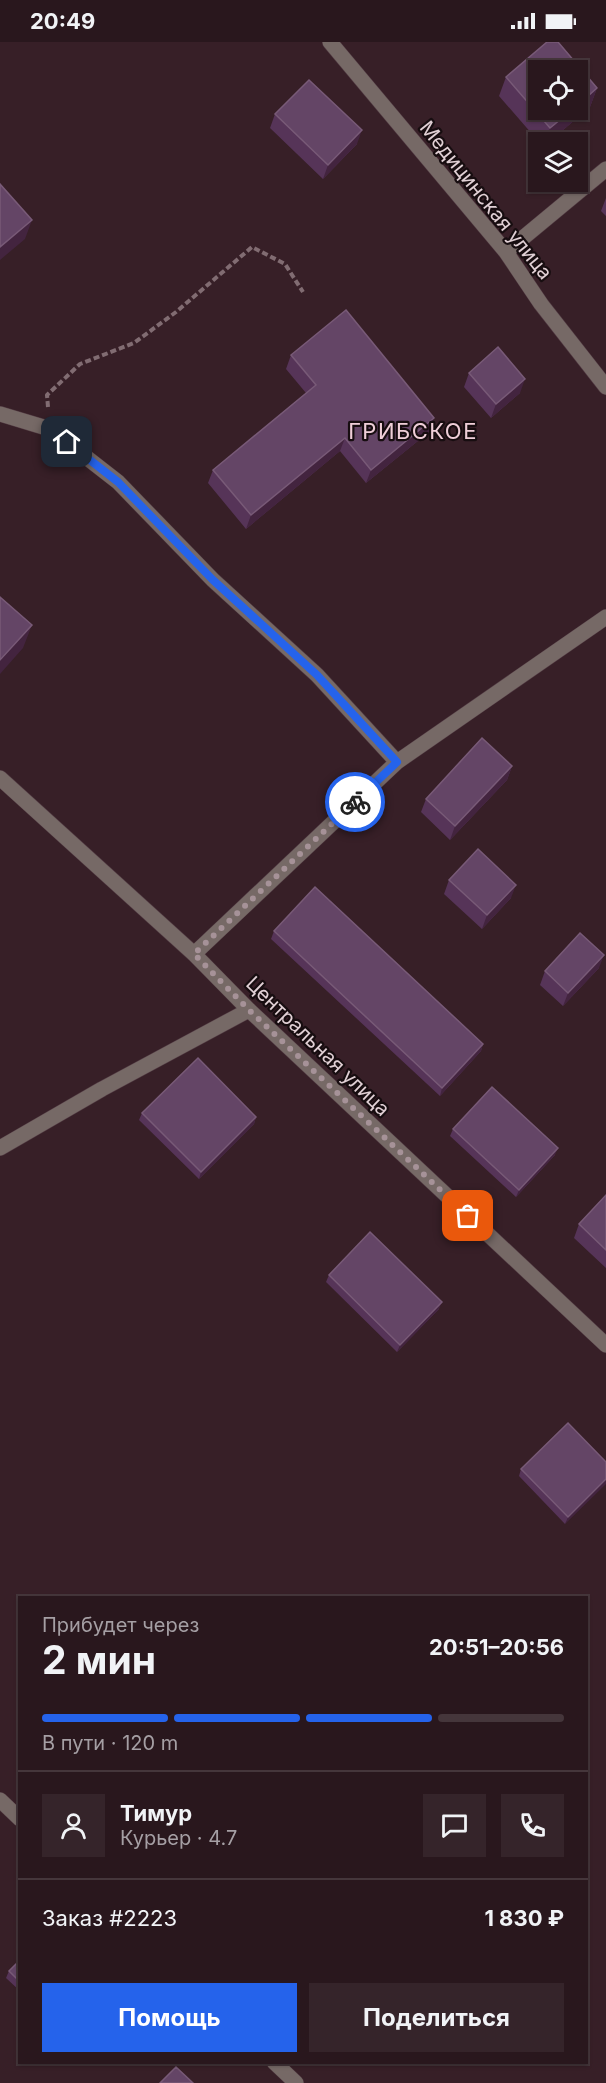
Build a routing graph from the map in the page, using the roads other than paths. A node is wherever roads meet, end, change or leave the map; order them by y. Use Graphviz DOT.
graph roads {
  1 [pos="330,42"];
  2 [pos="606,169"];
  3 [pos="506,252"];
  4 [pos="606,387"];
  5 [pos="0,414"];
  6 [pos="606,617"];
  7 [pos="397,762"];
  8 [pos="0,778"];
  9 [pos="194,954"];
  10 [pos="249,1010"];
  11 [pos="0,1148"];
  12 [pos="605,1342"];
  13 [pos="0,1800"];
  14 [pos="18,1817"];
  15 [pos="276,2064"];
  16 [pos="296,2083"];
  1 -- 3 [label="street, Медицинская улица"];
  2 -- 3 [label="street"];
  3 -- 4 [label="street, Медицинская улица"];
  5 -- 7 [label="street"];
  6 -- 7 [label="street"];
  7 -- 9 [label="street"];
  8 -- 9 [label="street, Центральная улица"];
  9 -- 10 [label="street, Центральная улица"];
  10 -- 11 [label="street"];
  10 -- 12 [label="street, Центральная улица"];
  13 -- 14 [label="street"];
  15 -- 16 [label="street"];
}
